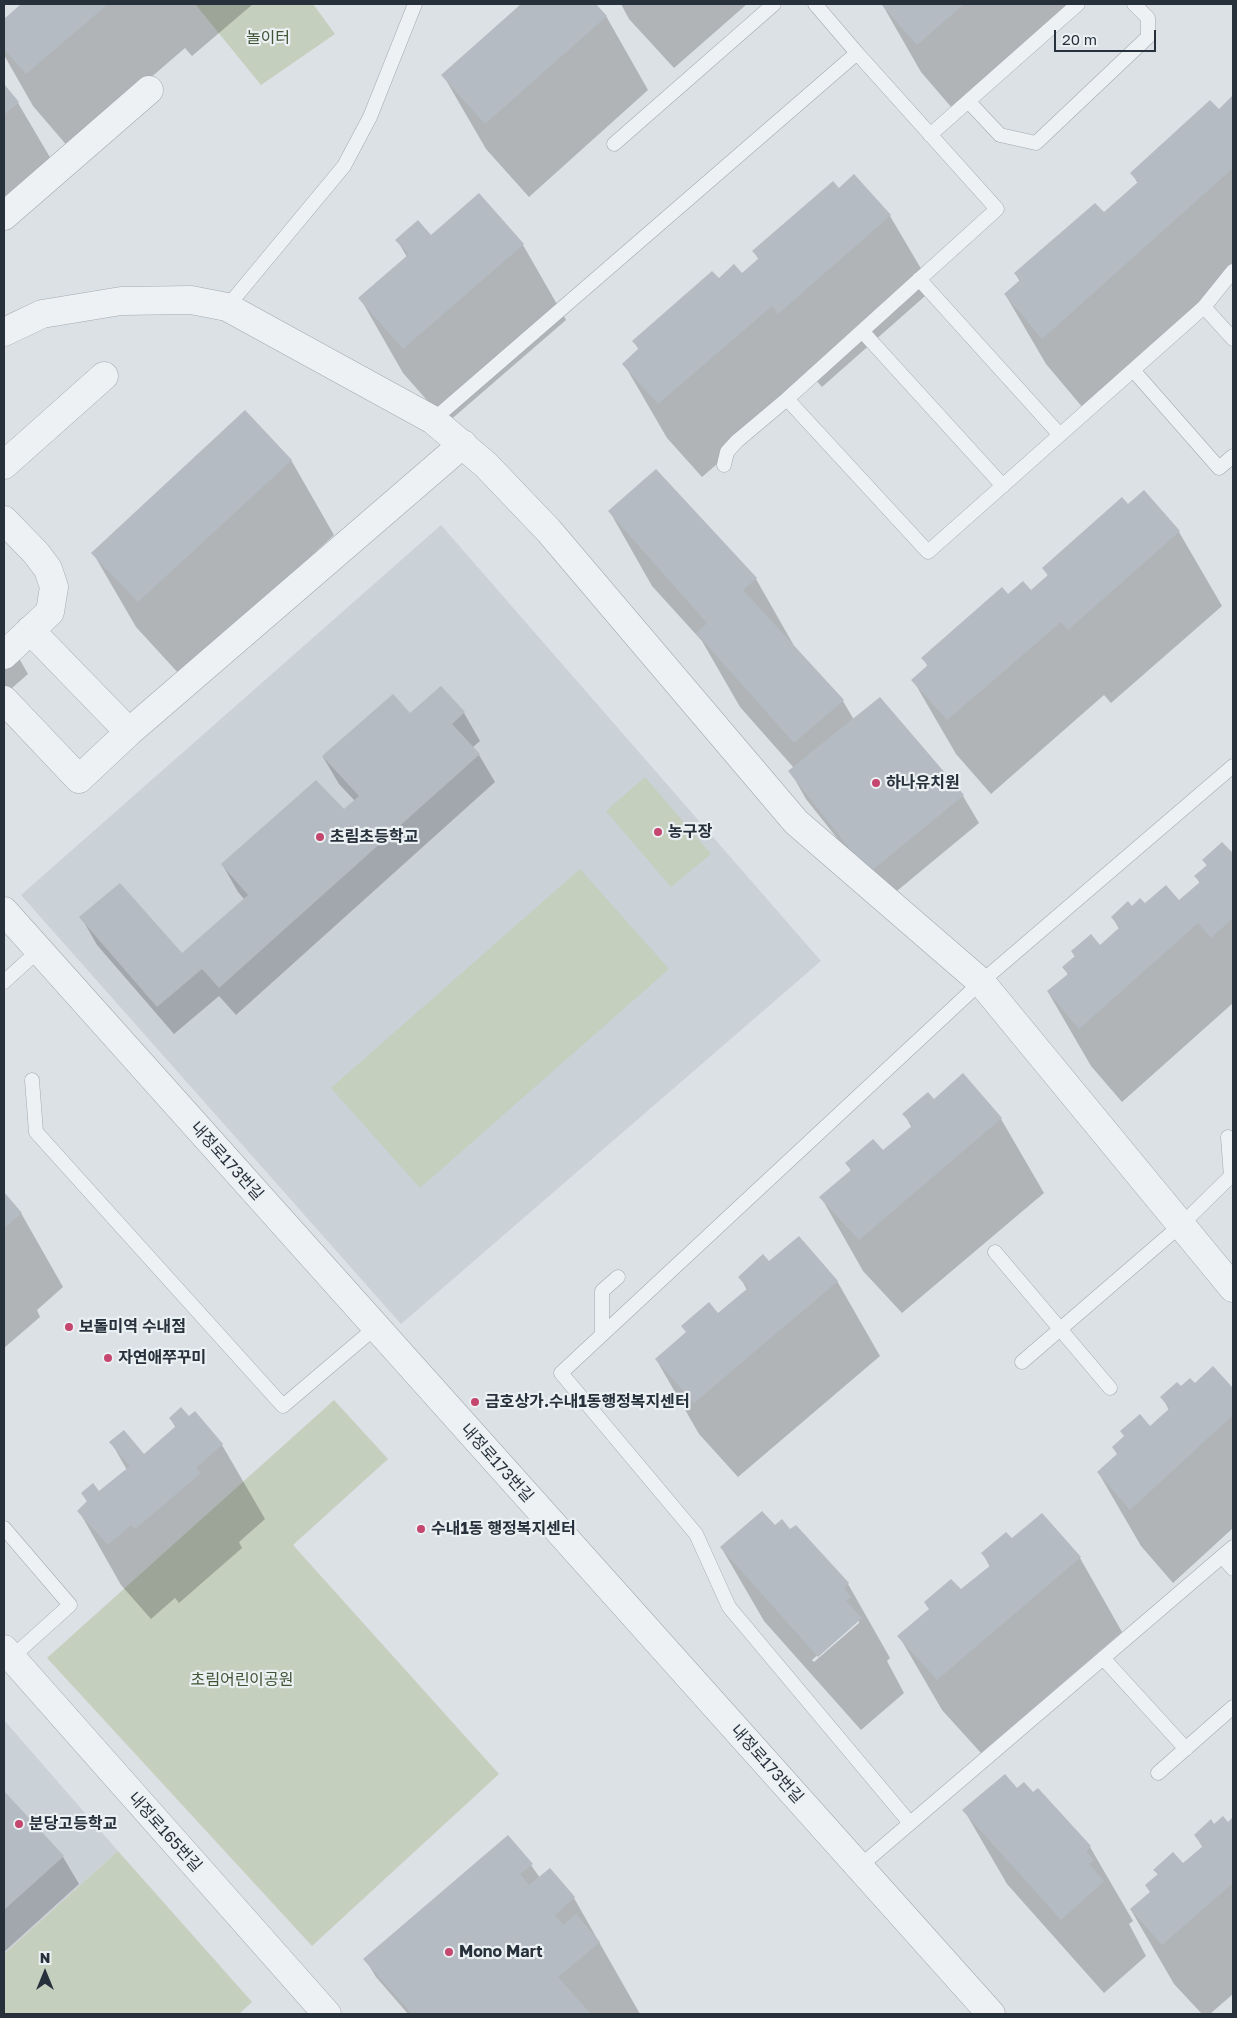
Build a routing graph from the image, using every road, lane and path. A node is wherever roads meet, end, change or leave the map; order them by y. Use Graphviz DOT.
graph roads {
  1 [pos="415,4"];
  2 [pos="774,4"];
  3 [pos="815,4"];
  4 [pos="1078,4"];
  5 [pos="1134,4"];
  6 [pos="857,53"];
  7 [pos="149,90"];
  8 [pos="969,102"];
  9 [pos="930,135"];
  10 [pos="614,144"];
  11 [pos="4,216"];
  12 [pos="1233,271"];
  13 [pos="919,279"];
  14 [pos="227,307"];
  15 [pos="1204,307"];
  16 [pos="862,331"];
  17 [pos="4,332"];
  18 [pos="1233,339"];
  19 [pos="1133,370"];
  20 [pos="104,376"];
  21 [pos="787,399"];
  22 [pos="433,420"];
  23 [pos="1060,435"];
  24 [pos="463,444"];
  25 [pos="1233,456"];
  26 [pos="4,465"];
  27 [pos="724,465"];
  28 [pos="1003,486"];
  29 [pos="4,520"];
  30 [pos="30,630"];
  31 [pos="4,655"];
  32 [pos="4,700"];
  33 [pos="129,732"];
  34 [pos="1233,766"];
  35 [pos="4,911"];
  36 [pos="39,950"];
  37 [pos="4,982"];
  38 [pos="981,982"];
  39 [pos="32,1080"];
  40 [pos="1228,1137"];
  41 [pos="1232,1176"];
  42 [pos="1180,1225"];
  43 [pos="995,1252"];
  44 [pos="618,1277"];
  45 [pos="1233,1288"];
  46 [pos="376,1327"];
  47 [pos="1060,1328"];
  48 [pos="602,1334"];
  49 [pos="1022,1362"];
  50 [pos="1110,1388"];
  51 [pos="4,1528"];
  52 [pos="1233,1547"];
  53 [pos="1222,1556"];
  54 [pos="1233,1569"];
  55 [pos="7,1654"];
  56 [pos="1103,1658"];
  57 [pos="1233,1707"];
  58 [pos="1186,1748"];
  59 [pos="1158,1772"];
  60 [pos="910,1823"];
  61 [pos="859,1867"];
  62 [pos="327,2014"];
  63 [pos="991,2014"];
  1 -- 14 [label="lane"];
  2 -- 10 [label="lane"];
  3 -- 6 [label="lane"];
  4 -- 8 [label="lane"];
  5 -- 8 [label="lane"];
  6 -- 9 [label="lane"];
  6 -- 22 [label="lane"];
  7 -- 11 [label="street"];
  8 -- 9 [label="lane"];
  9 -- 13 [label="lane"];
  12 -- 15 [label="lane"];
  13 -- 16 [label="lane"];
  13 -- 23 [label="lane"];
  14 -- 17 [label="street"];
  14 -- 22 [label="street"];
  15 -- 18 [label="lane"];
  15 -- 19 [label="lane"];
  16 -- 21 [label="lane"];
  16 -- 28 [label="lane"];
  19 -- 23 [label="lane"];
  19 -- 25 [label="lane"];
  20 -- 26 [label="street"];
  21 -- 27 [label="lane"];
  21 -- 28 [label="lane"];
  22 -- 24 [label="street"];
  23 -- 28 [label="lane"];
  24 -- 33 [label="street"];
  24 -- 38 [label="street"];
  29 -- 30 [label="street"];
  30 -- 31 [label="street"];
  30 -- 33 [label="street"];
  32 -- 33 [label="street"];
  34 -- 38 [label="lane"];
  35 -- 36 [label="street, 내정로173번길"];
  36 -- 37 [label="lane"];
  36 -- 46 [label="street, 내정로173번길"];
  38 -- 42 [label="street"];
  38 -- 48 [label="lane"];
  39 -- 46 [label="lane"];
  40 -- 41 [label="lane"];
  41 -- 42 [label="lane"];
  42 -- 45 [label="street"];
  42 -- 47 [label="lane"];
  43 -- 47 [label="lane"];
  44 -- 48 [label="lane"];
  46 -- 61 [label="street, 내정로173번길"];
  47 -- 49 [label="lane"];
  47 -- 50 [label="lane"];
  48 -- 60 [label="lane"];
  51 -- 55 [label="lane"];
  52 -- 53 [label="lane"];
  53 -- 54 [label="lane"];
  53 -- 56 [label="lane"];
  55 -- 62 [label="street, 내정로165번길"];
  56 -- 58 [label="lane"];
  56 -- 60 [label="lane"];
  57 -- 58 [label="lane"];
  58 -- 59 [label="lane"];
  60 -- 61 [label="lane"];
  61 -- 63 [label="street, 내정로173번길"];
}
